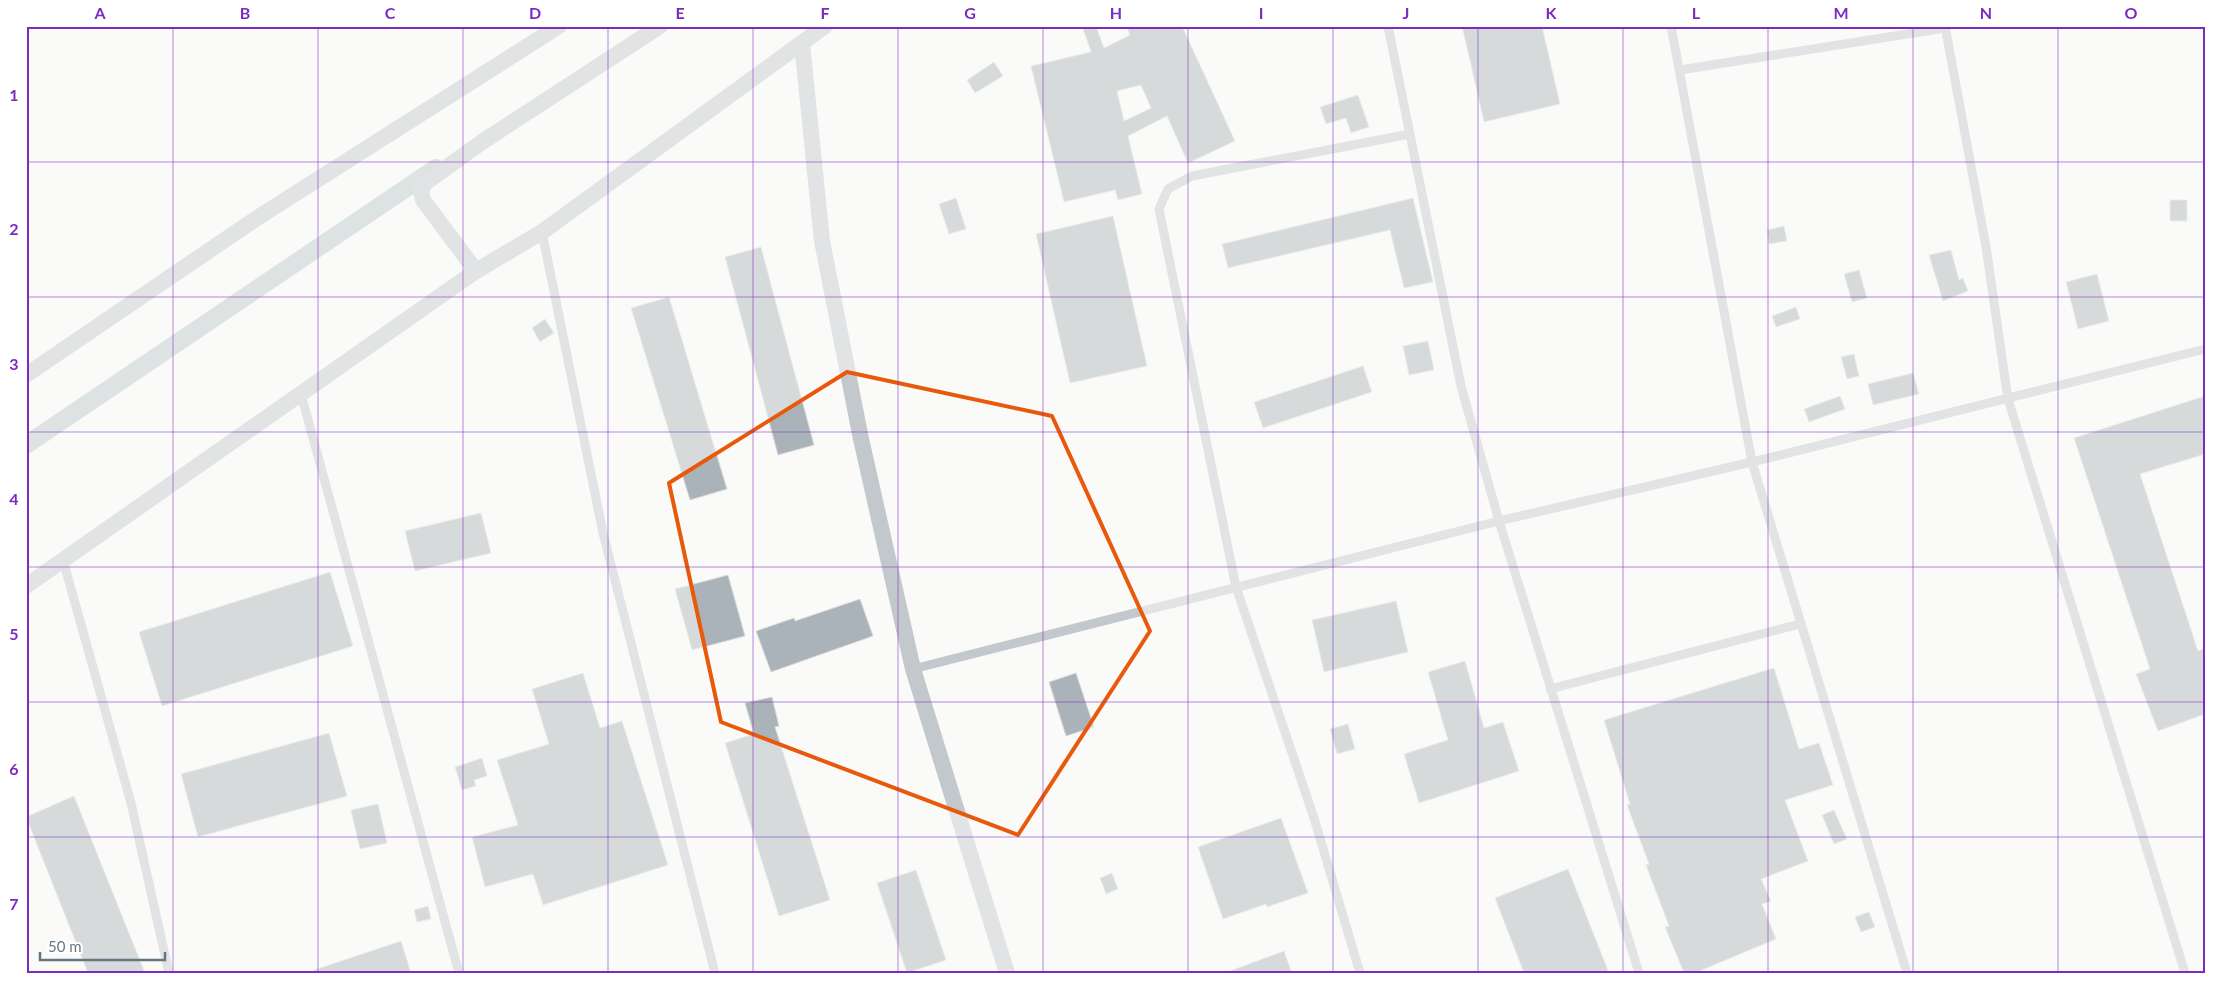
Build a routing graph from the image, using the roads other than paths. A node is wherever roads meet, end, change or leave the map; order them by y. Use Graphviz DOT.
graph roads {
  1 [pos="559,26"];
  2 [pos="660,26"];
  3 [pos="825,26"];
  4 [pos="1388,26"];
  5 [pos="1672,26"];
  6 [pos="1945,27"];
  7 [pos="802,42"];
  8 [pos="1680,70"];
  9 [pos="1410,134"];
  10 [pos="542,232"];
  11 [pos="476,271"];
  12 [pos="2205,349"];
  13 [pos="26,374"];
  14 [pos="301,394"];
  15 [pos="2008,399"];
  16 [pos="1752,462"];
  17 [pos="1499,521"];
  18 [pos="63,560"];
  19 [pos="26,586"];
  20 [pos="1236,587"];
  21 [pos="1800,624"];
  22 [pos="913,669"];
  23 [pos="1550,689"];
  24 [pos="169,973"];
  25 [pos="459,973"];
  26 [pos="714,973"];
  27 [pos="1006,973"];
  28 [pos="1360,973"];
  29 [pos="1639,973"];
  30 [pos="1906,973"];
  31 [pos="2185,973"];
  1 -- 13 [label="street"];
  2 -- 11 [label="street"];
  3 -- 7 [label="street"];
  4 -- 9 [label="lane"];
  5 -- 8 [label="lane"];
  6 -- 8 [label="lane"];
  6 -- 15 [label="lane"];
  7 -- 10 [label="street"];
  7 -- 22 [label="street"];
  8 -- 16 [label="lane"];
  9 -- 17 [label="lane"];
  9 -- 20 [label="lane"];
  10 -- 11 [label="street"];
  10 -- 26 [label="lane"];
  11 -- 14 [label="street"];
  12 -- 15 [label="lane"];
  14 -- 18 [label="street"];
  14 -- 25 [label="lane"];
  15 -- 16 [label="lane"];
  15 -- 31 [label="lane"];
  16 -- 17 [label="lane"];
  16 -- 21 [label="lane"];
  17 -- 20 [label="lane"];
  17 -- 23 [label="lane"];
  18 -- 19 [label="street"];
  18 -- 24 [label="lane"];
  20 -- 22 [label="lane"];
  20 -- 28 [label="lane"];
  21 -- 23 [label="lane"];
  21 -- 30 [label="lane"];
  22 -- 27 [label="street"];
  23 -- 29 [label="lane"];
}
